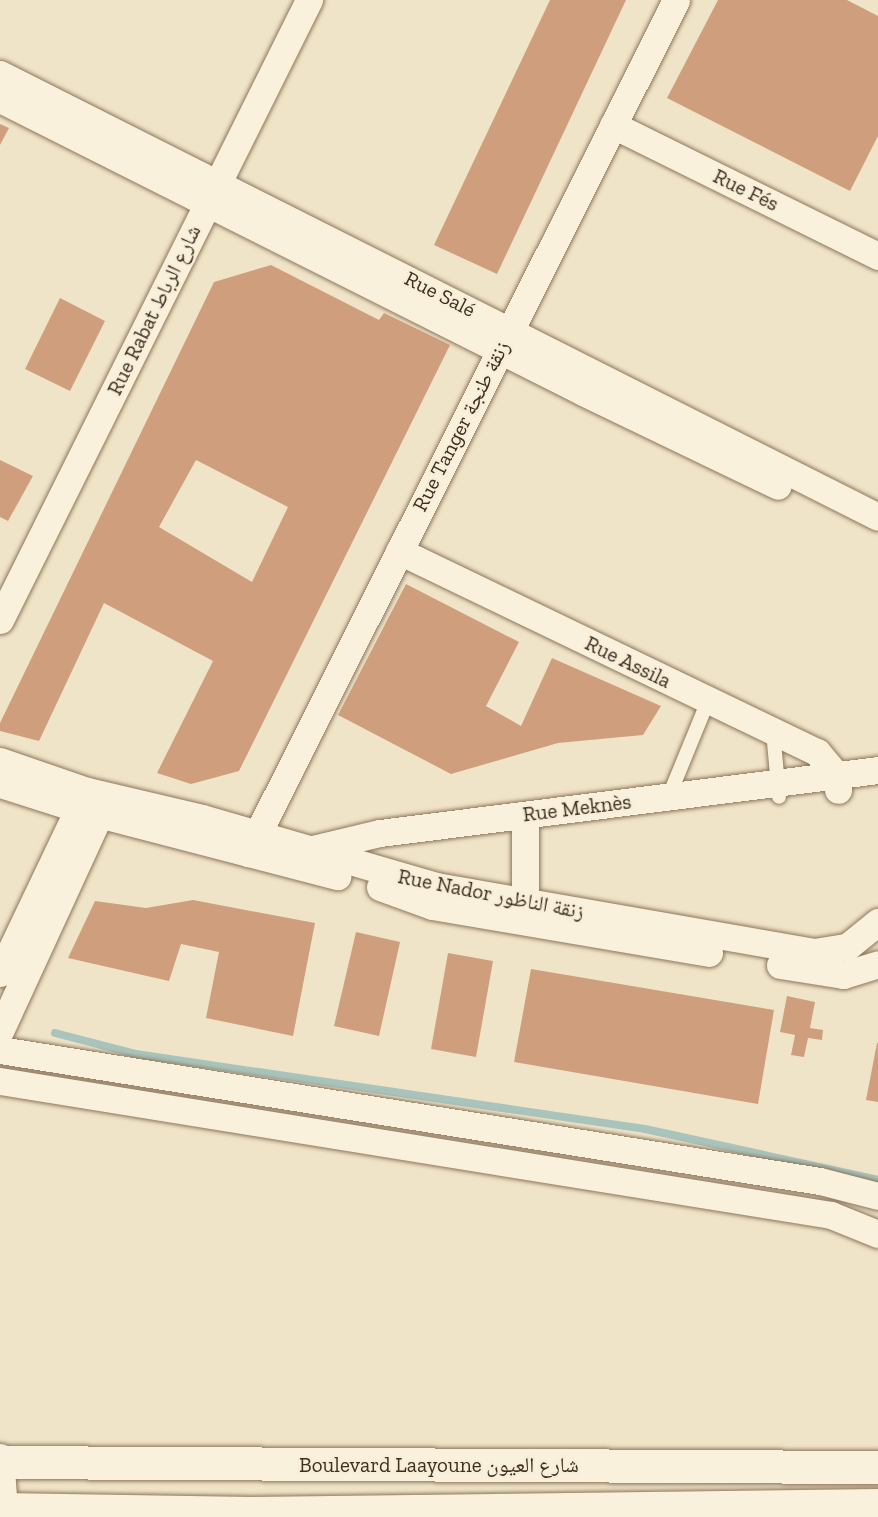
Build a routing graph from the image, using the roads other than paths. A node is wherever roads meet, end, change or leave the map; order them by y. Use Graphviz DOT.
graph roads {
  1 [pos="309,0"];
  2 [pos="676,0"];
  3 [pos="0,74"];
  4 [pos="0,99"];
  5 [pos="613,124"];
  6 [pos="213,192"];
  7 [pos="878,256"];
  8 [pos="505,340"];
  9 [pos="878,517"];
  10 [pos="878,534"];
  11 [pos="399,551"];
  12 [pos="0,620"];
  13 [pos="708,701"];
  14 [pos="773,731"];
  15 [pos="0,761"];
  16 [pos="878,770"];
  17 [pos="837,782"];
  18 [pos="0,784"];
  19 [pos="878,785"];
  20 [pos="778,790"];
  21 [pos="669,796"];
  22 [pos="94,803"];
  23 [pos="525,823"];
  24 [pos="252,843"];
  25 [pos="342,859"];
  26 [pos="314,860"];
  27 [pos="525,902"];
  28 [pos="878,922"];
  29 [pos="878,964"];
  30 [pos="0,973"];
  31 [pos="0,1031"];
  32 [pos="0,1050"];
  33 [pos="0,1081"];
  34 [pos="878,1196"];
  35 [pos="878,1234"];
  36 [pos="0,1460"];
  37 [pos="878,1467"];
  38 [pos="878,1505"];
  39 [pos="2,1509"];
  1 -- 6 [label="street, Rue Rabat شارع الرباط"];
  2 -- 5 [label="street, Rue Tanger زنقة طنجة"];
  3 -- 6 [label="street, Rue Salé"];
  4 -- 6 [label="street, Rue Salé"];
  5 -- 7 [label="street, Rue Fés"];
  5 -- 8 [label="street, Rue Tanger زنقة طنجة"];
  6 -- 8 [label="street, Rue Salé"];
  6 -- 12 [label="street, Rue Rabat شارع الرباط"];
  8 -- 9 [label="street, Rue Salé"];
  8 -- 10 [label="street, Rue Salé"];
  8 -- 11 [label="street, Rue Tanger زنقة طنجة"];
  11 -- 13 [label="street, Rue Assila"];
  11 -- 24 [label="street, Rue Tanger زنقة طنجة"];
  13 -- 14 [label="street, Rue Assila"];
  13 -- 21 [label="lane"];
  14 -- 17 [label="street, Rue Assila"];
  14 -- 20 [label="lane"];
  15 -- 22 [label="street, Rue Nador زنقة الناظور"];
  16 -- 17 [label="street, Rue Meknès"];
  17 -- 19 [label="street, Rue Meknès"];
  17 -- 20 [label="street, Rue Meknès"];
  18 -- 22 [label="street, Rue Nador زنقة الناظور"];
  20 -- 21 [label="street, Rue Meknès"];
  20 -- 23 [label="street, Rue Meknès"];
  21 -- 23 [label="street, Rue Meknès"];
  22 -- 24 [label="street, Rue Nador زنقة الناظور"];
  22 -- 30 [label="street"];
  22 -- 31 [label="street"];
  23 -- 25 [label="street, Rue Meknès"];
  23 -- 26 [label="street, Rue Meknès"];
  23 -- 27 [label="street"];
  24 -- 26 [label="street, Rue Nador زنقة الناظور"];
  24 -- 26 [label="street, Rue Nador زنقة الناظور"];
  25 -- 26 [label="street, Rue Meknès"];
  25 -- 27 [label="street, Rue Nador زنقة الناظور"];
  26 -- 29 [label="street, Rue Nador زنقة الناظور"];
  27 -- 28 [label="street, Rue Nador زنقة الناظور"];
  32 -- 34 [label="street"];
  33 -- 35 [label="street"];
  36 -- 37 [label="street, Boulevard Laayoune شارع العيون"];
  36 -- 39 [label="street"];
  38 -- 39 [label="street"];
}
